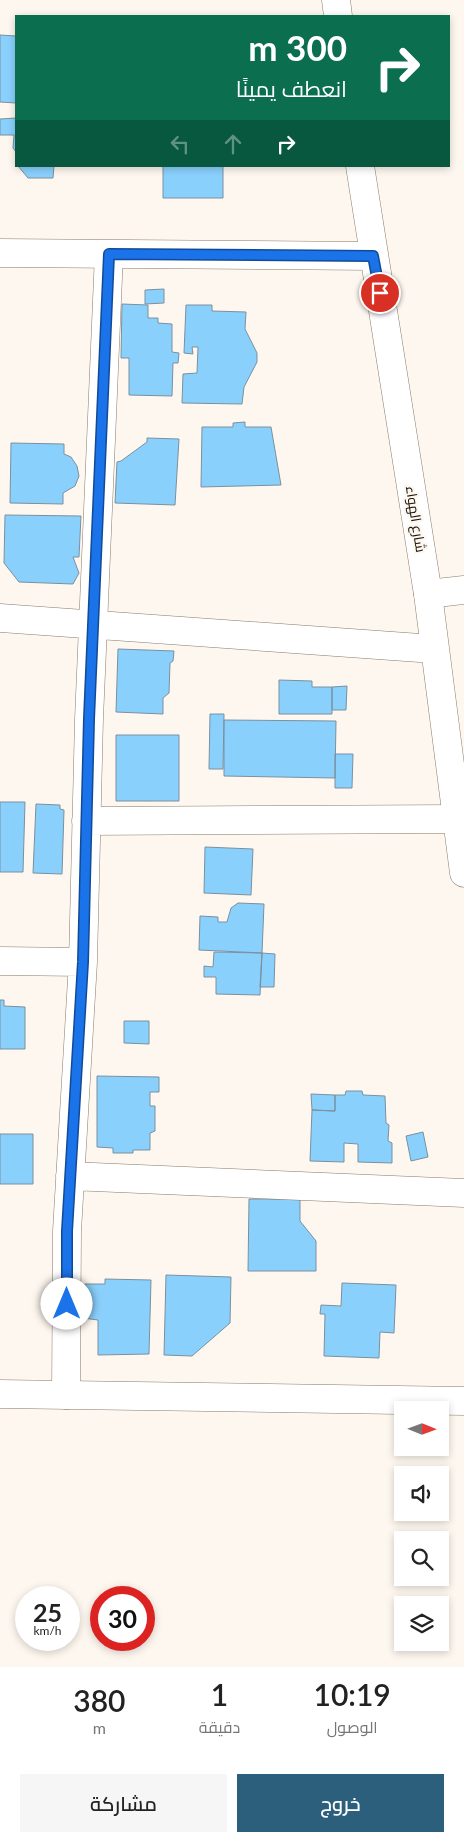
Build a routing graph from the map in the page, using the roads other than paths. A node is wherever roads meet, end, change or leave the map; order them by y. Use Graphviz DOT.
graph roads {
  1 [pos="336,0"];
  2 [pos="338,15"];
  3 [pos="360,167"];
  4 [pos="0,253"];
  5 [pos="109,254"];
  6 [pos="373,256"];
  7 [pos="464,590"];
  8 [pos="428,594"];
  9 [pos="0,618"];
  10 [pos="93,624"];
  11 [pos="434,649"];
  12 [pos="456,819"];
  13 [pos="86,821"];
  14 [pos="464,873"];
  15 [pos="0,961"];
  16 [pos="83,962"];
  17 [pos="70,1176"];
  18 [pos="464,1193"];
  19 [pos="0,1394"];
  20 [pos="66,1395"];
  21 [pos="464,1401"];
  1 -- 2 [label="street"];
  3 -- 6 [label="street, شارع الهواء"];
  4 -- 5 [label="street"];
  5 -- 6 [label="street"];
  5 -- 10 [label="street"];
  6 -- 8 [label="street, شارع الهواء"];
  7 -- 8 [label="street"];
  8 -- 11 [label="street, شارع الهواء"];
  9 -- 10 [label="street"];
  10 -- 11 [label="street"];
  10 -- 13 [label="street"];
  11 -- 12 [label="street, شارع الهواء"];
  12 -- 13 [label="street"];
  12 -- 14 [label="street, شارع الهواء"];
  13 -- 16 [label="street"];
  15 -- 16 [label="street"];
  16 -- 17 [label="street"];
  17 -- 18 [label="street"];
  17 -- 20 [label="street"];
  19 -- 20 [label="street"];
  20 -- 21 [label="street"];
}
